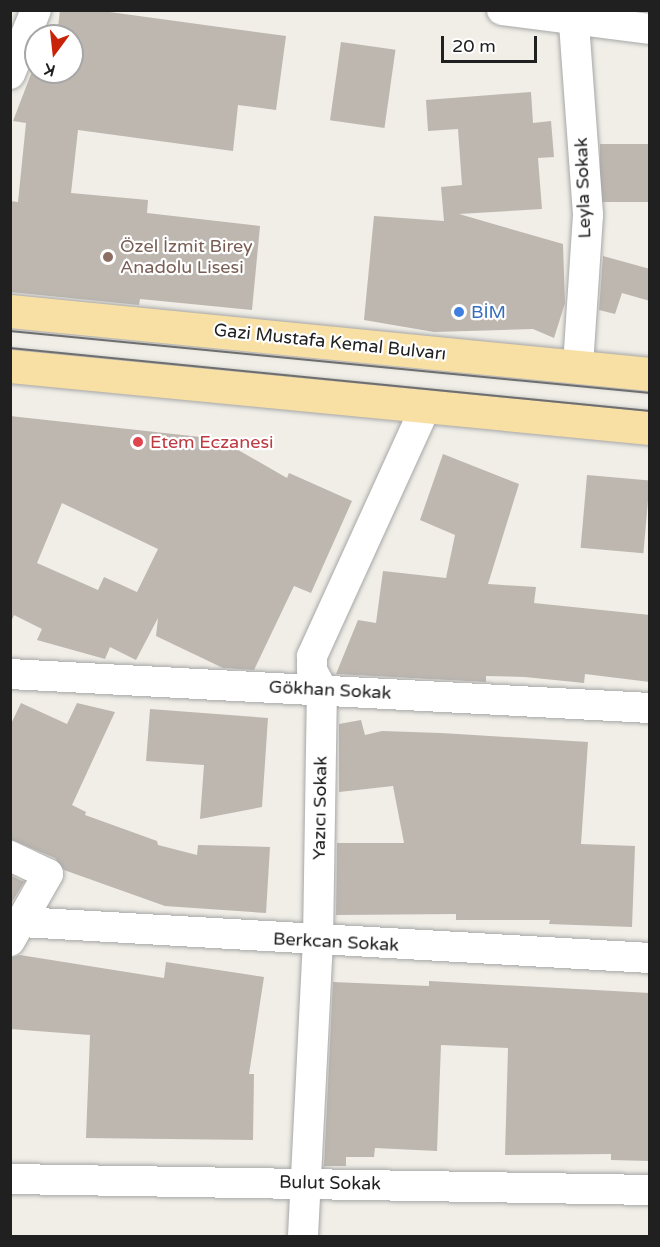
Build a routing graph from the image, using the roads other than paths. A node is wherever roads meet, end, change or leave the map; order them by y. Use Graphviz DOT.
graph roads {
  1 [pos="36,10"];
  2 [pos="502,10"];
  3 [pos="573,15"];
  4 [pos="650,28"];
  5 [pos="10,74"];
  6 [pos="10,311"];
  7 [pos="10,366"];
  8 [pos="578,366"];
  9 [pos="650,374"];
  10 [pos="426,406"];
  11 [pos="650,428"];
  12 [pos="10,674"];
  13 [pos="322,689"];
  14 [pos="650,708"];
  15 [pos="10,856"];
  16 [pos="16,932"];
  17 [pos="318,941"];
  18 [pos="650,958"];
  19 [pos="10,1179"];
  20 [pos="305,1182"];
  21 [pos="650,1190"];
  22 [pos="303,1236"];
  1 -- 5 [label="street"];
  2 -- 3 [label="street"];
  3 -- 4 [label="street"];
  3 -- 8 [label="street, Leyla Sokak"];
  6 -- 8 [label="main road, Gazi Mustafa Kemal Bulvarı"];
  7 -- 10 [label="main road"];
  8 -- 9 [label="main road, Gazi Mustafa Kemal Bulvarı"];
  10 -- 11 [label="main road"];
  10 -- 13 [label="street, Yazıcı Sokak"];
  12 -- 13 [label="street, Gökhan Sokak"];
  13 -- 14 [label="street, Gökhan Sokak"];
  13 -- 17 [label="street, Yazıcı Sokak"];
  15 -- 16 [label="street"];
  16 -- 17 [label="street, Berkcan Sokak"];
  17 -- 18 [label="street, Berkcan Sokak"];
  17 -- 20 [label="street, Yazıcı Sokak"];
  19 -- 20 [label="street, Bulut Sokak"];
  20 -- 21 [label="street, Bulut Sokak"];
  20 -- 22 [label="street, Yazıcı Sokak"];
}
